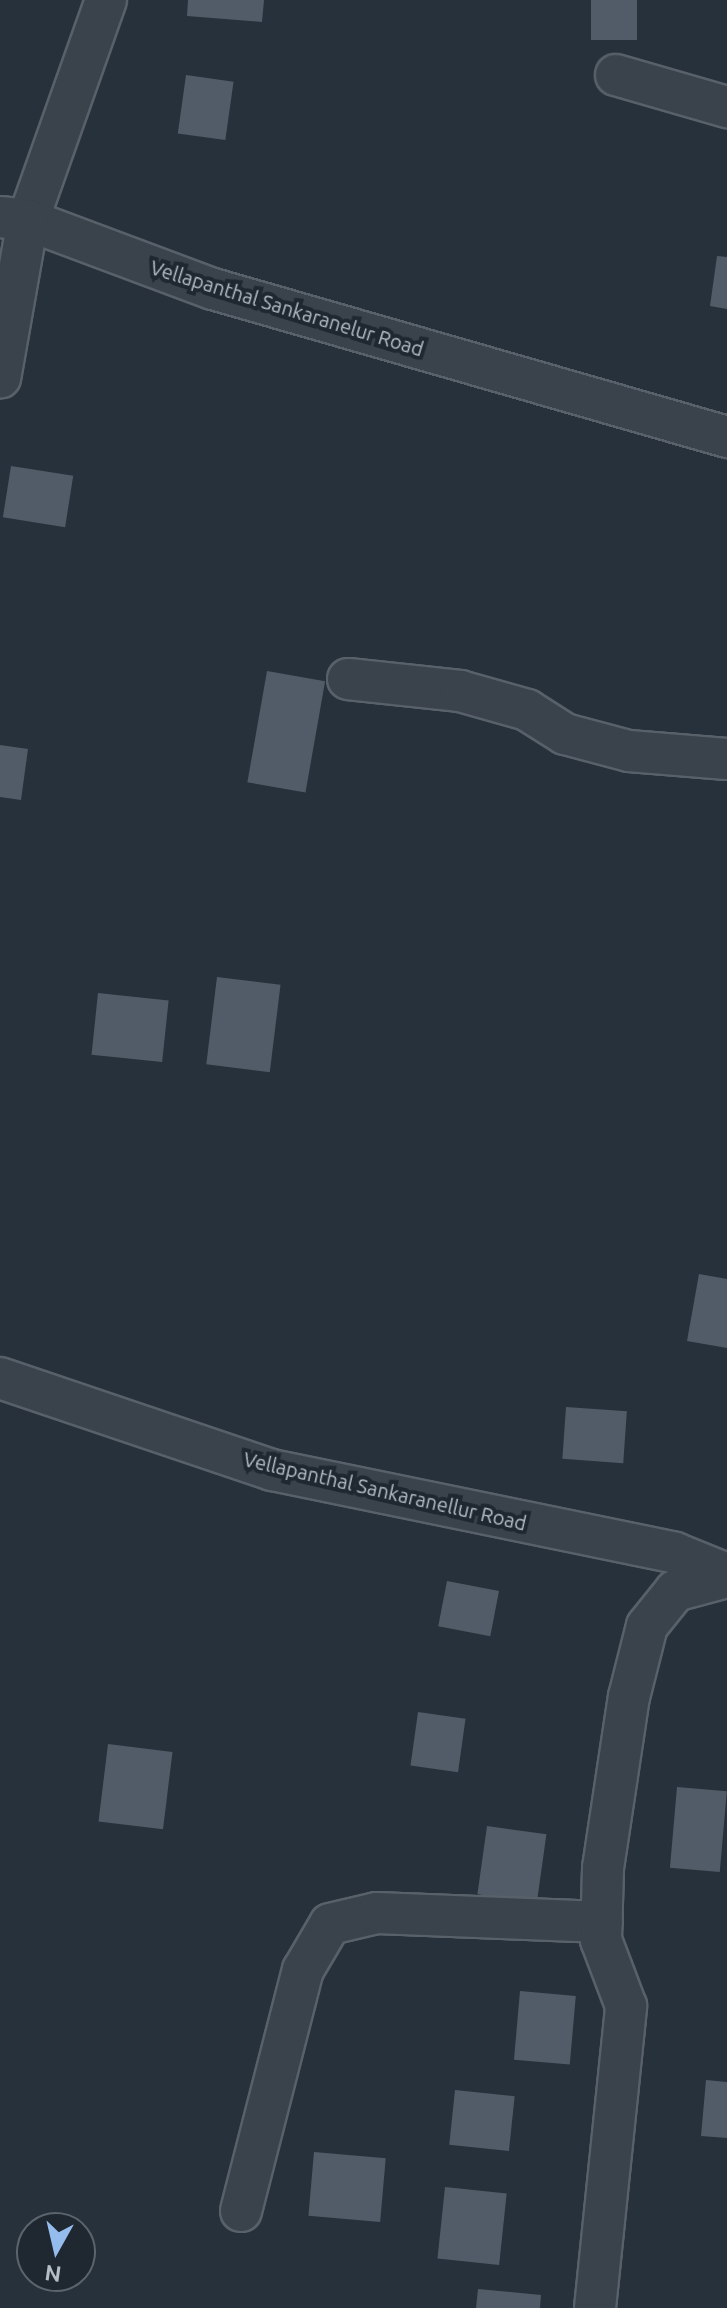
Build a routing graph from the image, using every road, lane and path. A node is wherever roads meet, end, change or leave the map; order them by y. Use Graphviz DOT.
graph roads {
  1 [pos="106,0"];
  2 [pos="616,75"];
  3 [pos="727,107"];
  4 [pos="14,219"];
  5 [pos="0,378"];
  6 [pos="727,437"];
  7 [pos="348,679"];
  8 [pos="727,759"];
  9 [pos="0,1378"];
  10 [pos="727,1576"];
  11 [pos="602,1922"];
  12 [pos="241,2211"];
  13 [pos="595,2308"];
  1 -- 4 [label="street"];
  2 -- 3 [label="street"];
  4 -- 5 [label="street"];
  4 -- 6 [label="street, Vellapanthal Sankaranelur Road"];
  7 -- 8 [label="street"];
  9 -- 10 [label="street, Vellapanthal Sankaranellur Road"];
  10 -- 11 [label="street"];
  11 -- 12 [label="street"];
  11 -- 13 [label="street"];
}
